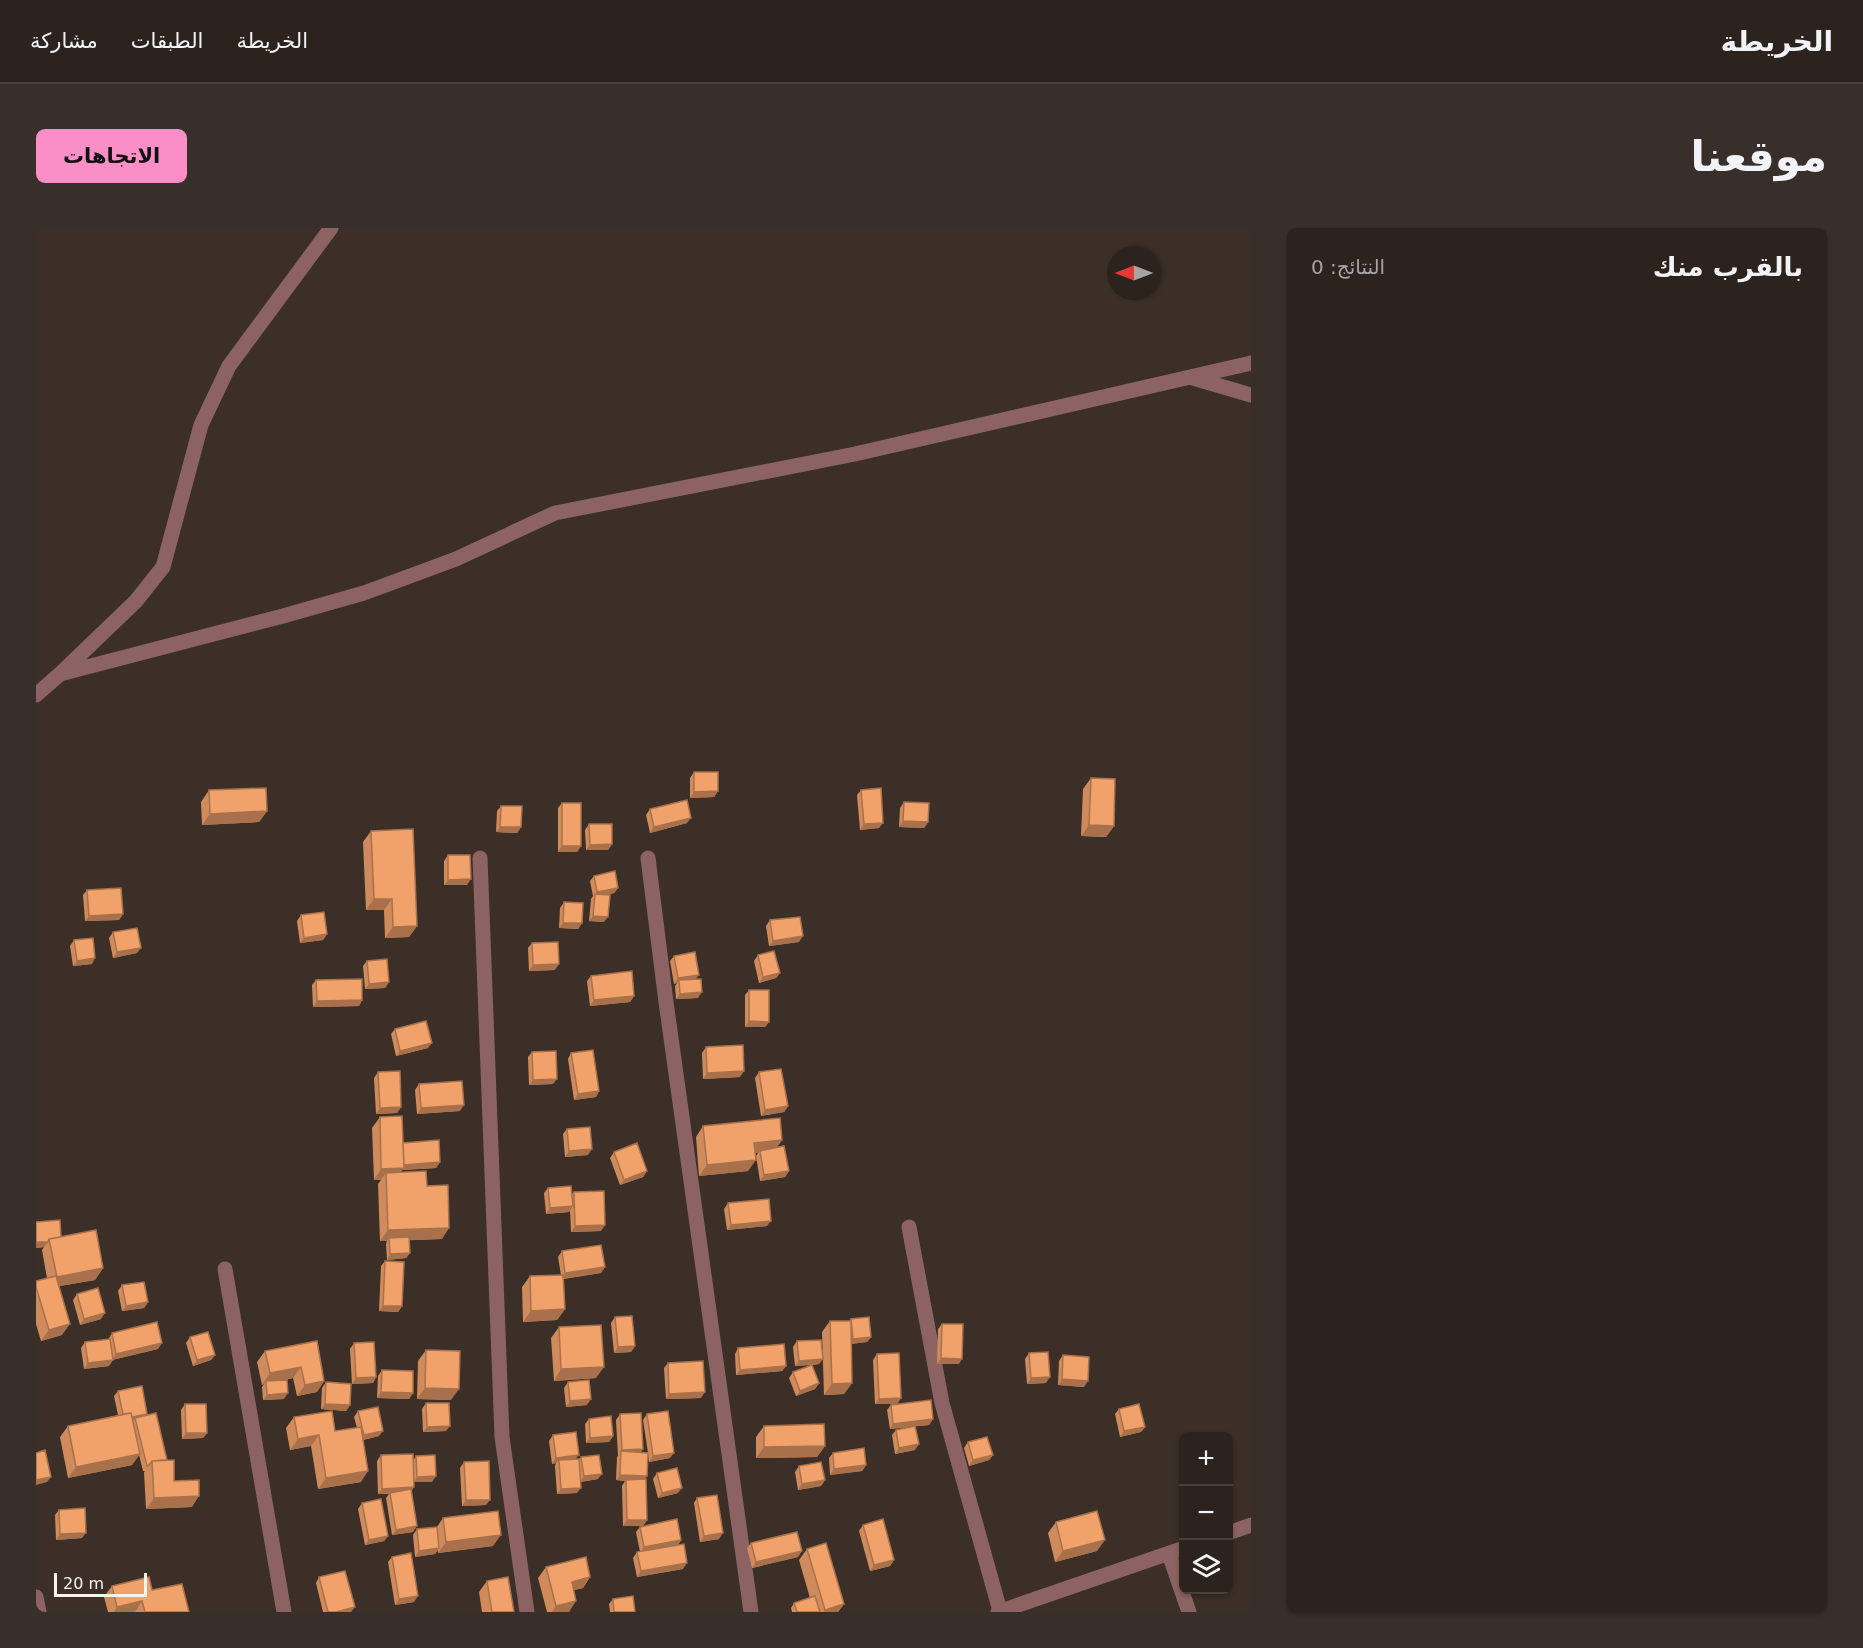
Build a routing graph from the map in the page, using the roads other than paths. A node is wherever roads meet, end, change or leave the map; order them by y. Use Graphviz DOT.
graph roads {
  1 [pos="331,228"];
  2 [pos="1251,363"];
  3 [pos="1191,377"];
  4 [pos="1251,395"];
  5 [pos="60,674"];
  6 [pos="36,695"];
  7 [pos="480,858"];
  8 [pos="648,858"];
  9 [pos="909,1227"];
  10 [pos="225,1269"];
  11 [pos="1251,1525"];
  12 [pos="1233,1531"];
  13 [pos="1179,1550"];
  14 [pos="1168,1554"];
  15 [pos="36,1597"];
  16 [pos="39,1612"];
  17 [pos="284,1612"];
  18 [pos="527,1612"];
  19 [pos="751,1612"];
  20 [pos="999,1612"];
  21 [pos="1189,1612"];
  1 -- 5 [label="street"];
  2 -- 3 [label="street"];
  3 -- 4 [label="street"];
  3 -- 5 [label="street"];
  5 -- 6 [label="street"];
  7 -- 18 [label="street"];
  8 -- 19 [label="street"];
  9 -- 20 [label="street"];
  10 -- 17 [label="street"];
  11 -- 12 [label="street"];
  13 -- 14 [label="street"];
  14 -- 20 [label="street"];
  14 -- 21 [label="street"];
  15 -- 16 [label="street"];
}
